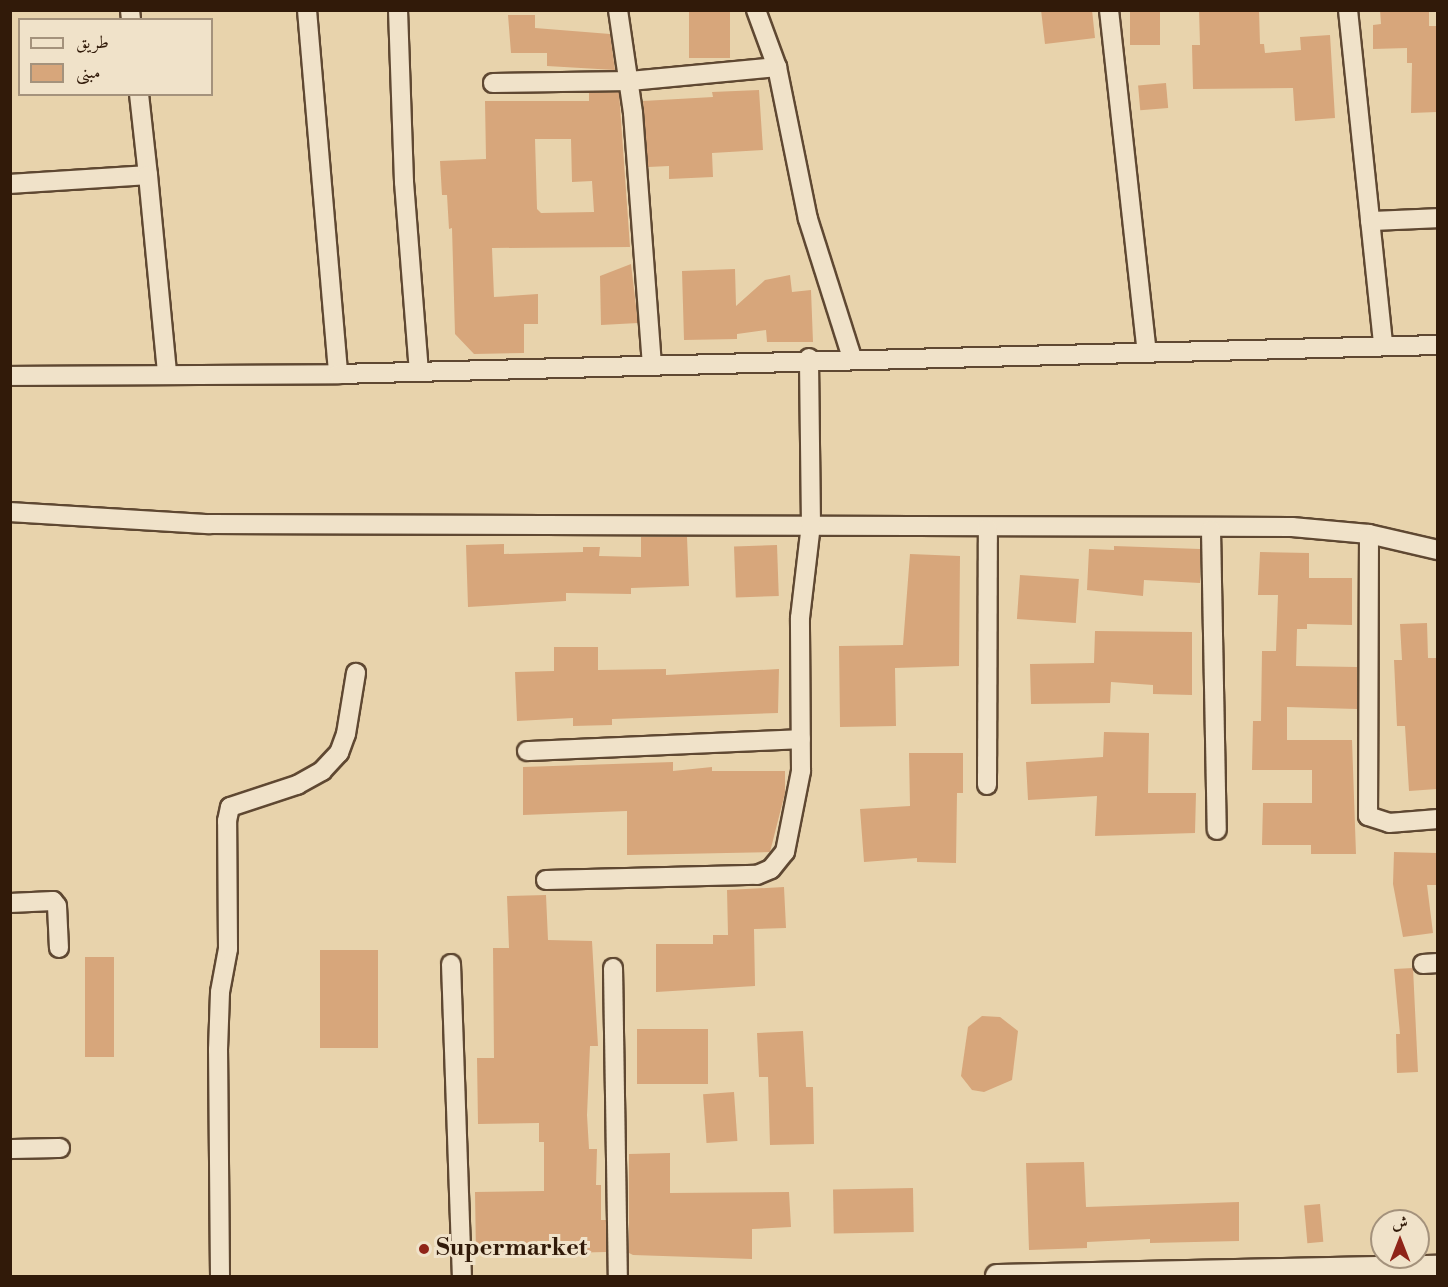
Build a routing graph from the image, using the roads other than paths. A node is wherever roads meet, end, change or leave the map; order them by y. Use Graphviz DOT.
graph roads {
  1 [pos="307,10"];
  2 [pos="398,10"];
  3 [pos="618,10"];
  4 [pos="756,10"];
  5 [pos="1109,10"];
  6 [pos="1348,10"];
  7 [pos="777,68"];
  8 [pos="630,81"];
  9 [pos="493,83"];
  10 [pos="139,96"];
  11 [pos="148,174"];
  12 [pos="10,184"];
  13 [pos="1437,218"];
  14 [pos="1370,221"];
  15 [pos="1383,345"];
  16 [pos="1437,345"];
  17 [pos="1147,352"];
  18 [pos="809,358"];
  19 [pos="852,358"];
  20 [pos="652,365"];
  21 [pos="419,371"];
  22 [pos="167,373"];
  23 [pos="338,374"];
  24 [pos="10,376"];
  25 [pos="10,512"];
  26 [pos="811,525"];
  27 [pos="988,528"];
  28 [pos="1211,530"];
  29 [pos="1369,534"];
  30 [pos="1437,550"];
  31 [pos="356,673"];
  32 [pos="801,739"];
  33 [pos="527,751"];
  34 [pos="987,785"];
  35 [pos="1437,819"];
  36 [pos="1217,830"];
  37 [pos="546,880"];
  38 [pos="10,903"];
  39 [pos="59,948"];
  40 [pos="451,964"];
  41 [pos="614,968"];
  42 [pos="60,1148"];
  43 [pos="10,1149"];
  44 [pos="1437,1267"];
  45 [pos="1069,1275"];
  46 [pos="220,1276"];
  47 [pos="462,1276"];
  48 [pos="618,1276"];
  49 [pos="997,1276"];
  1 -- 23 [label="street"];
  2 -- 21 [label="street"];
  3 -- 8 [label="street"];
  4 -- 7 [label="street"];
  5 -- 17 [label="street"];
  6 -- 14 [label="street"];
  7 -- 8 [label="street"];
  7 -- 19 [label="street"];
  8 -- 9 [label="street"];
  8 -- 20 [label="street"];
  10 -- 11 [label="street"];
  11 -- 12 [label="street"];
  11 -- 22 [label="street"];
  13 -- 14 [label="street"];
  14 -- 15 [label="street"];
  15 -- 16 [label="street"];
  15 -- 17 [label="street"];
  17 -- 19 [label="street"];
  18 -- 19 [label="street"];
  18 -- 20 [label="street"];
  18 -- 26 [label="street"];
  20 -- 21 [label="street"];
  21 -- 23 [label="street"];
  22 -- 23 [label="street"];
  22 -- 24 [label="street"];
  25 -- 26 [label="street"];
  26 -- 27 [label="street"];
  26 -- 32 [label="street"];
  27 -- 28 [label="street"];
  27 -- 34 [label="street"];
  28 -- 29 [label="street"];
  28 -- 36 [label="street"];
  29 -- 30 [label="street"];
  29 -- 35 [label="street"];
  31 -- 46 [label="street"];
  32 -- 33 [label="street"];
  32 -- 37 [label="street"];
  38 -- 39 [label="street"];
  40 -- 47 [label="street"];
  41 -- 48 [label="street"];
  42 -- 43 [label="street"];
  44 -- 45 [label="street"];
  45 -- 49 [label="street"];
}
